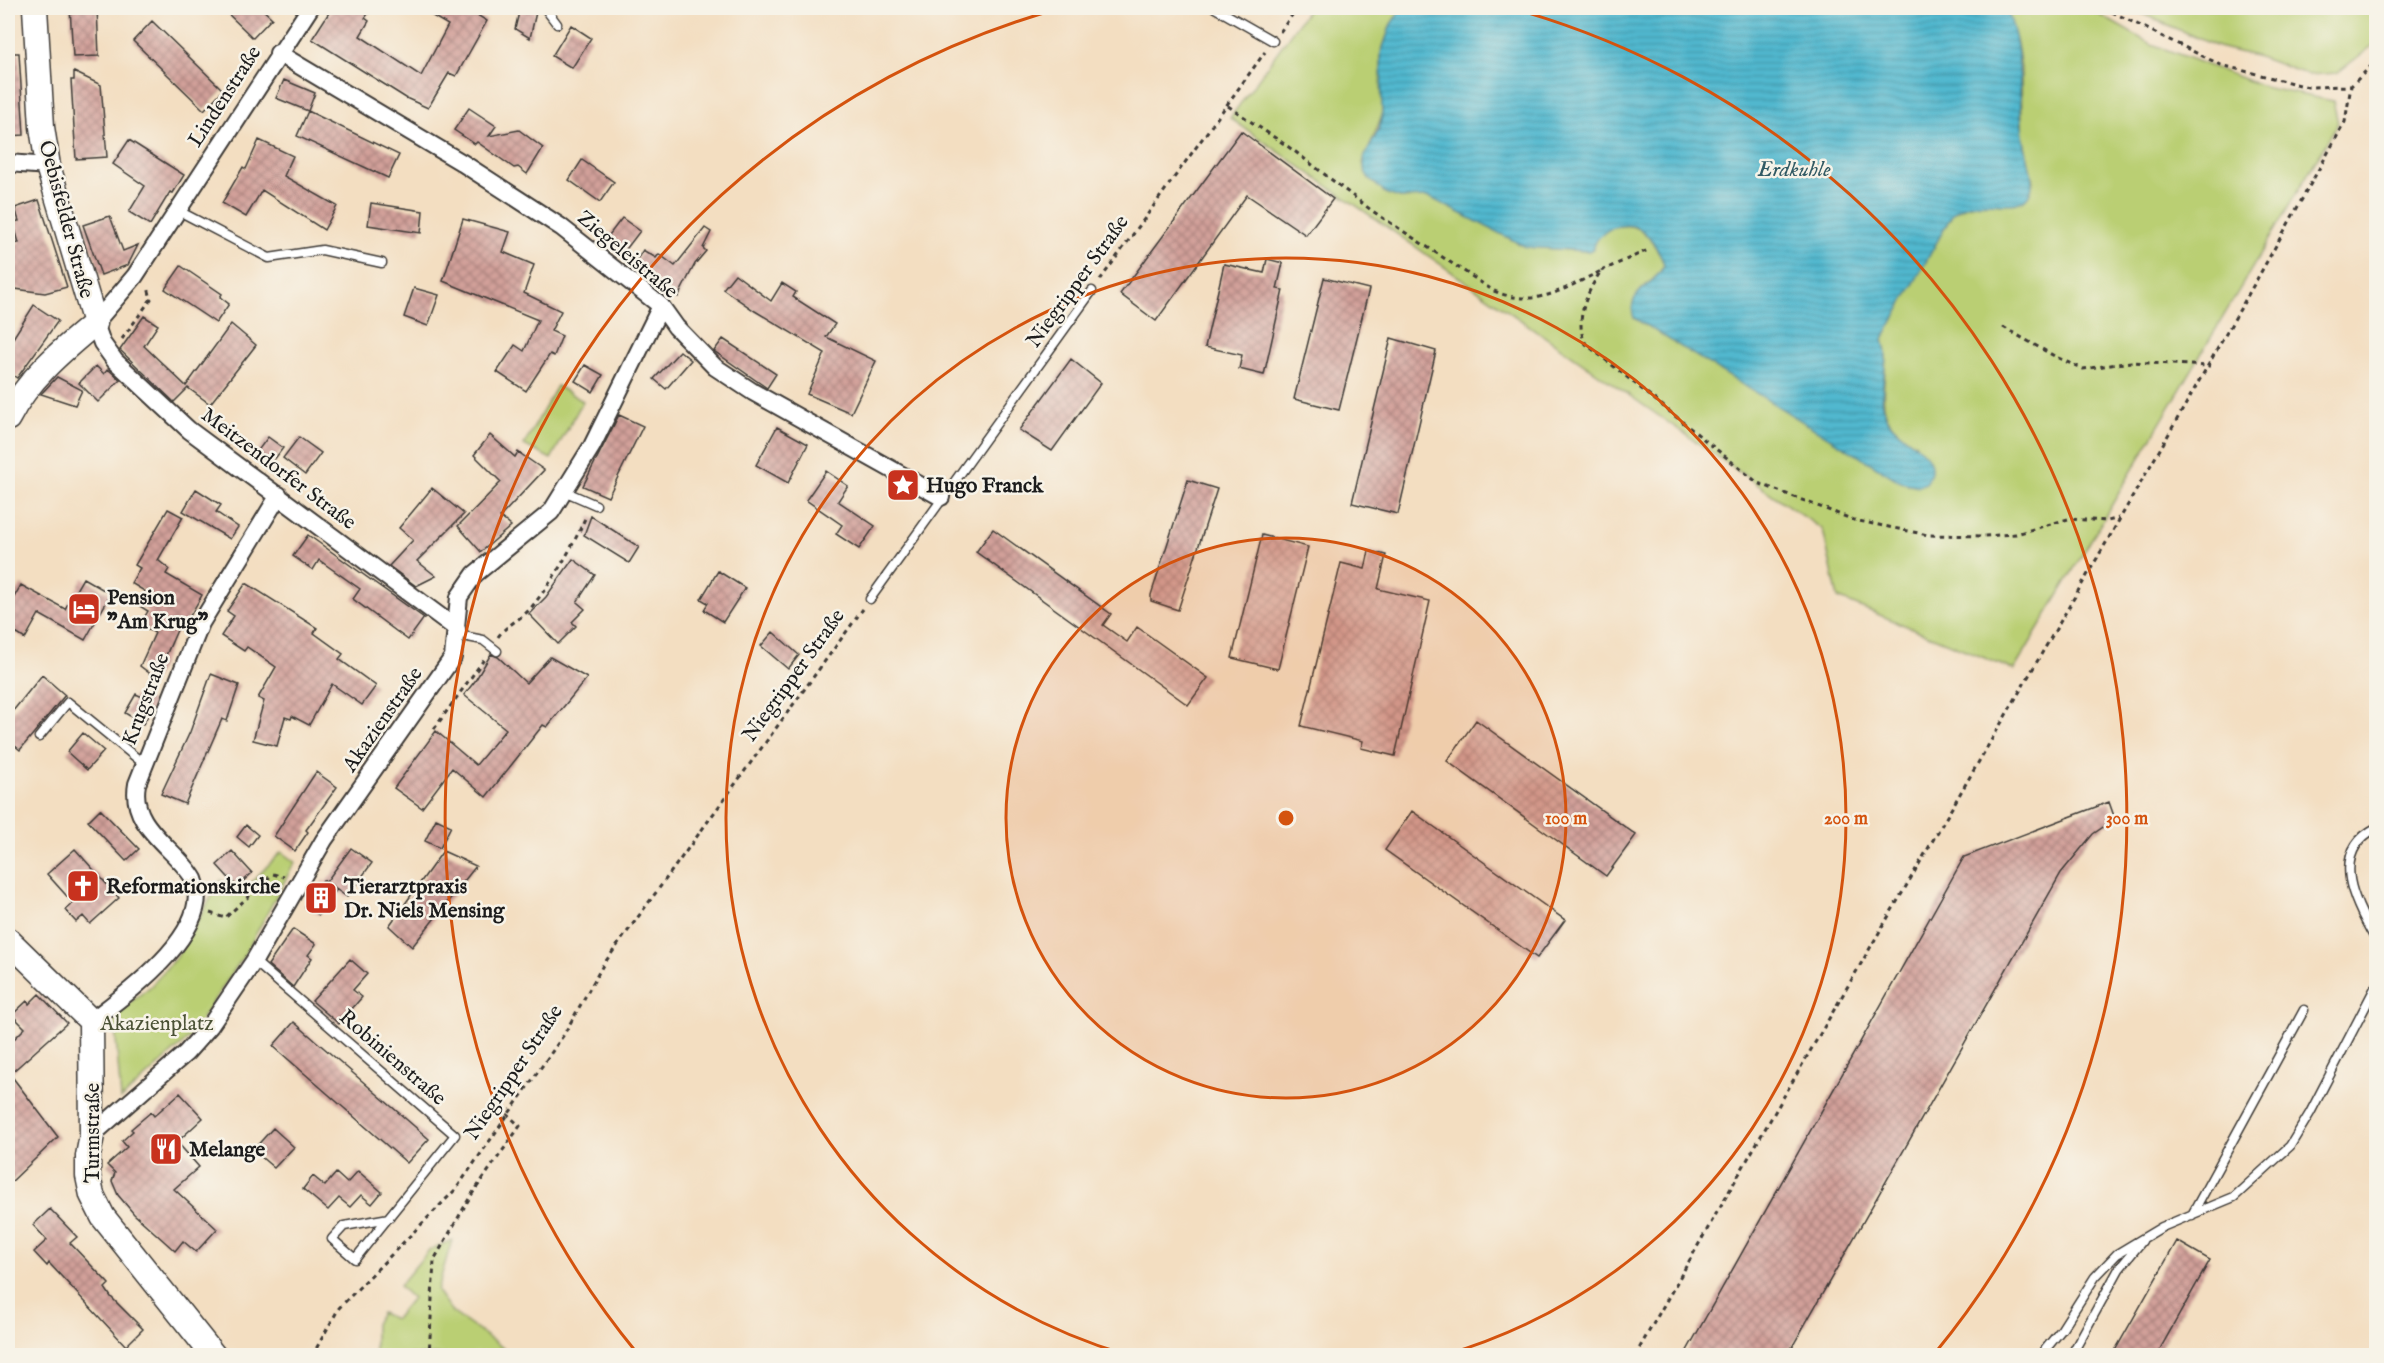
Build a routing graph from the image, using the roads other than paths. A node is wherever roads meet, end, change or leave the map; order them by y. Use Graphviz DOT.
graph roads {
  1 [pos="35,8"];
  2 [pos="310,8"];
  3 [pos="545,8"];
  4 [pos="1215,8"];
  5 [pos="557,24"];
  6 [pos="1273,41"];
  7 [pos="278,53"];
  8 [pos="8,163"];
  9 [pos="48,166"];
  10 [pos="177,210"];
  11 [pos="382,263"];
  12 [pos="1092,291"];
  13 [pos="661,306"];
  14 [pos="94,323"];
  15 [pos="8,418"];
  16 [pos="564,490"];
  17 [pos="279,495"];
  18 [pos="941,497"];
  19 [pos="594,504"];
  20 [pos="870,599"];
  21 [pos="458,629"];
  22 [pos="495,650"];
  23 [pos="39,737"];
  24 [pos="144,764"];
  25 [pos="2376,828"];
  26 [pos="8,940"];
  27 [pos="2376,940"];
  28 [pos="254,961"];
  29 [pos="2376,986"];
  30 [pos="2304,1010"];
  31 [pos="92,1021"];
  32 [pos="93,1136"];
  33 [pos="2192,1215"];
  34 [pos="389,1218"];
  35 [pos="2162,1227"];
  36 [pos="2042,1355"];
  37 [pos="214,1356"];
  38 [pos="2071,1356"];
  1 -- 9 [label="street, Oebisfelder Straße"];
  2 -- 7 [label="street, Lindenstraße"];
  3 -- 5 [label="lane"];
  4 -- 6 [label="lane"];
  7 -- 10 [label="street, Lindenstraße"];
  7 -- 13 [label="street, Ziegeleistraße"];
  8 -- 9 [label="street"];
  9 -- 14 [label="street, Oebisfelder Straße"];
  10 -- 11 [label="lane"];
  10 -- 14 [label="street, Lindenstraße"];
  12 -- 18 [label="lane, Niegripper Straße"];
  13 -- 16 [label="street, Akazienstraße"];
  13 -- 18 [label="street, Ziegeleistraße"];
  14 -- 15 [label="street"];
  14 -- 17 [label="street, Meitzendorfer Straße"];
  16 -- 19 [label="lane"];
  16 -- 21 [label="street, Akazienstraße"];
  17 -- 21 [label="street, Meitzendorfer Straße"];
  17 -- 24 [label="street, Krugstraße"];
  18 -- 20 [label="lane, Niegripper Straße"];
  21 -- 22 [label="lane"];
  21 -- 28 [label="street, Akazienstraße"];
  23 -- 24 [label="lane, Krugstraße"];
  24 -- 31 [label="street, Krugstraße"];
  25 -- 27 [label="lane"];
  26 -- 31 [label="street"];
  28 -- 32 [label="street, Akazienstraße"];
  28 -- 34 [label="lane, Robinienstraße"];
  29 -- 33 [label="lane"];
  30 -- 33 [label="lane"];
  31 -- 32 [label="street, Turmstraße"];
  32 -- 37 [label="street, Turmstraße"];
  33 -- 35 [label="lane"];
  34 -- 34 [label="lane, Robinienstraße"];
  35 -- 36 [label="lane"];
  35 -- 38 [label="lane"];
}
